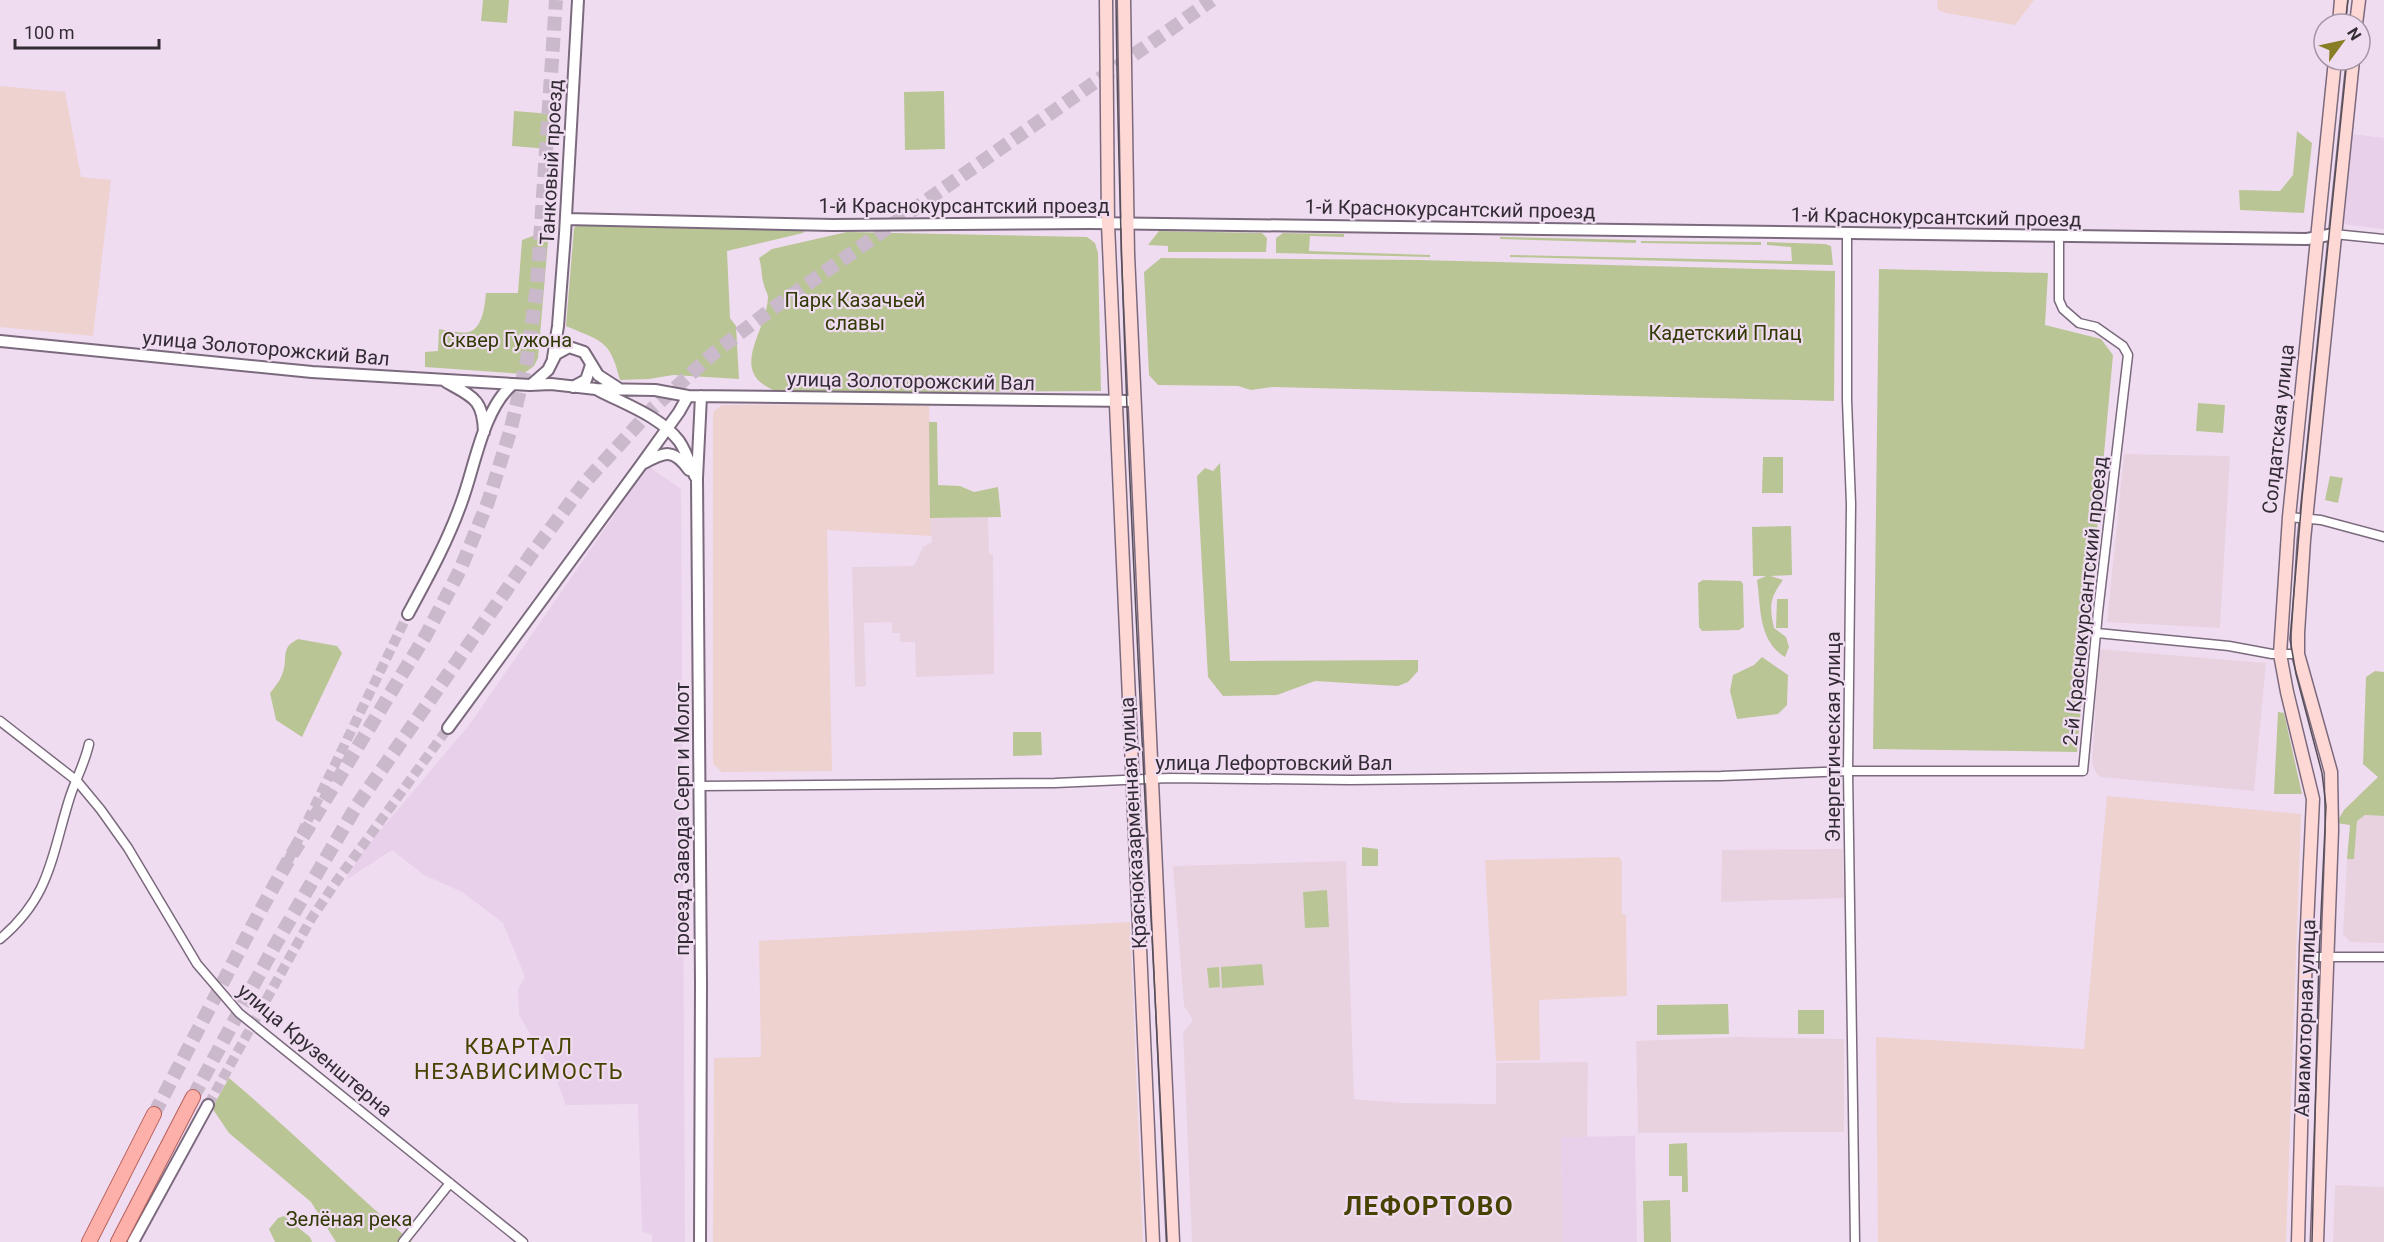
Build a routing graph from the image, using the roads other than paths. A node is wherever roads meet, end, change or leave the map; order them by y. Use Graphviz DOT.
graph roads {
  1 [pos="578,0"];
  2 [pos="1106,0"];
  3 [pos="1124,0"];
  4 [pos="2334,72"];
  5 [pos="2352,72"];
  6 [pos="566,219"];
  7 [pos="1108,224"];
  8 [pos="1128,224"];
  9 [pos="1847,233"];
  10 [pos="2334,234"];
  11 [pos="2059,237"];
  12 [pos="2317,239"];
  13 [pos="2384,239"];
  14 [pos="558,326"];
  15 [pos="0,341"];
  16 [pos="574,347"];
  17 [pos="552,361"];
  18 [pos="591,365"];
  19 [pos="441,380"];
  20 [pos="513,384"];
  21 [pos="530,385"];
  22 [pos="567,386"];
  23 [pos="596,389"];
  24 [pos="624,390"];
  25 [pos="688,396"];
  26 [pos="701,396"];
  27 [pos="1116,401"];
  28 [pos="1134,401"];
  29 [pos="666,430"];
  30 [pos="484,435"];
  31 [pos="641,465"];
  32 [pos="697,481"];
  33 [pos="2289,517"];
  34 [pos="2306,519"];
  35 [pos="2384,537"];
  36 [pos="408,614"];
  37 [pos="2097,633"];
  38 [pos="2280,654"];
  39 [pos="2298,654"];
  40 [pos="0,721"];
  41 [pos="448,728"];
  42 [pos="89,744"];
  43 [pos="1848,771"];
  44 [pos="1133,779"];
  45 [pos="1150,779"];
  46 [pos="77,782"];
  47 [pos="700,786"];
  48 [pos="2332,796"];
  49 [pos="2313,799"];
  50 [pos="0,939"];
  51 [pos="2306,957"];
  52 [pos="2326,957"];
  53 [pos="2384,957"];
  54 [pos="193,1097"];
  55 [pos="208,1105"];
  56 [pos="154,1114"];
  57 [pos="450,1183"];
  58 [pos="404,1241"];
  59 [pos="87,1242"];
  60 [pos="118,1242"];
  61 [pos="133,1242"];
  62 [pos="523,1242"];
  63 [pos="700,1242"];
  64 [pos="1153,1242"];
  65 [pos="1173,1242"];
  66 [pos="1855,1242"];
  67 [pos="2298,1242"];
  68 [pos="2317,1242"];
  1 -- 6 [label="street, Танковый проезд"];
  2 -- 7 [label="main road"];
  3 -- 8 [label="main road"];
  4 -- 12 [label="main road, Солдатская улица"];
  5 -- 10 [label="main road, Солдатская улица"];
  6 -- 7 [label="street, 1-й Краснокурсантский проезд"];
  6 -- 14 [label="street, Танковый проезд"];
  7 -- 8 [label="street, 1-й Краснокурсантский проезд"];
  7 -- 27 [label="main road, Красноказарменная улица"];
  8 -- 9 [label="street, 1-й Краснокурсантский проезд"];
  8 -- 28 [label="main road, Красноказарменная улица"];
  9 -- 11 [label="street, 1-й Краснокурсантский проезд"];
  9 -- 43 [label="street, Энергетическая улица"];
  10 -- 12 [label="street, 1-й Краснокурсантский проезд"];
  10 -- 13 [label="street"];
  10 -- 34 [label="main road, Солдатская улица"];
  11 -- 12 [label="street, 1-й Краснокурсантский проезд"];
  11 -- 37 [label="street, 2-й Краснокурсантский проезд"];
  12 -- 33 [label="main road, Солдатская улица"];
  14 -- 16 [label="street"];
  14 -- 17 [label="street, Танковый проезд"];
  15 -- 19 [label="street, улица Золоторожский Вал"];
  16 -- 17 [label="street"];
  16 -- 18 [label="street"];
  17 -- 21 [label="street"];
  17 -- 22 [label="street"];
  18 -- 22 [label="street"];
  18 -- 24 [label="street"];
  19 -- 20 [label="street, улица Золоторожский Вал"];
  19 -- 30 [label="street"];
  20 -- 21 [label="street, улица Золоторожский Вал"];
  20 -- 30 [label="street"];
  21 -- 22 [label="street, улица Золоторожский Вал"];
  22 -- 23 [label="street, улица Золоторожский Вал"];
  23 -- 24 [label="street, улица Золоторожский Вал"];
  23 -- 29 [label="street"];
  24 -- 25 [label="street, улица Золоторожский Вал"];
  25 -- 26 [label="street, улица Золоторожский Вал"];
  25 -- 29 [label="street"];
  26 -- 27 [label="street, улица Золоторожский Вал"];
  26 -- 32 [label="street, проезд Завода Серп и Молот"];
  27 -- 28 [label="street, улица Золоторожский Вал"];
  27 -- 44 [label="main road, Красноказарменная улица"];
  28 -- 45 [label="main road, Красноказарменная улица"];
  29 -- 31 [label="street"];
  29 -- 32 [label="street"];
  30 -- 36 [label="street"];
  31 -- 32 [label="street"];
  31 -- 41 [label="street"];
  32 -- 47 [label="street, проезд Завода Серп и Молот"];
  33 -- 34 [label="street"];
  33 -- 38 [label="main road, Солдатская улица"];
  34 -- 35 [label="street"];
  34 -- 39 [label="main road, Солдатская улица"];
  37 -- 38 [label="street"];
  37 -- 43 [label="street, 2-й Краснокурсантский проезд"];
  38 -- 39 [label="street"];
  38 -- 49 [label="main road, Солдатская улица"];
  39 -- 48 [label="main road, Солдатская улица"];
  40 -- 46 [label="street, улица Крузенштерна"];
  42 -- 46 [label="street"];
  43 -- 45 [label="street, улица Лефортовский Вал"];
  43 -- 66 [label="street, Энергетическая улица"];
  44 -- 45 [label="street, улица Лефортовский Вал"];
  44 -- 47 [label="street, улица Лефортовский Вал"];
  44 -- 64 [label="main road, Красноказарменная улица"];
  45 -- 65 [label="main road, Красноказарменная улица"];
  46 -- 50 [label="street"];
  46 -- 57 [label="street, улица Крузенштерна"];
  47 -- 63 [label="street, проезд Завода Серп и Молот"];
  48 -- 52 [label="main road, Авиамоторная улица"];
  49 -- 51 [label="main road, Авиамоторная улица"];
  51 -- 52 [label="street"];
  51 -- 67 [label="main road, Авиамоторная улица"];
  52 -- 53 [label="street"];
  52 -- 68 [label="main road, Авиамоторная улица"];
  54 -- 60 [label="main road"];
  55 -- 61 [label="street"];
  56 -- 59 [label="main road"];
  57 -- 58 [label="street"];
  57 -- 62 [label="street, улица Крузенштерна"];
}
